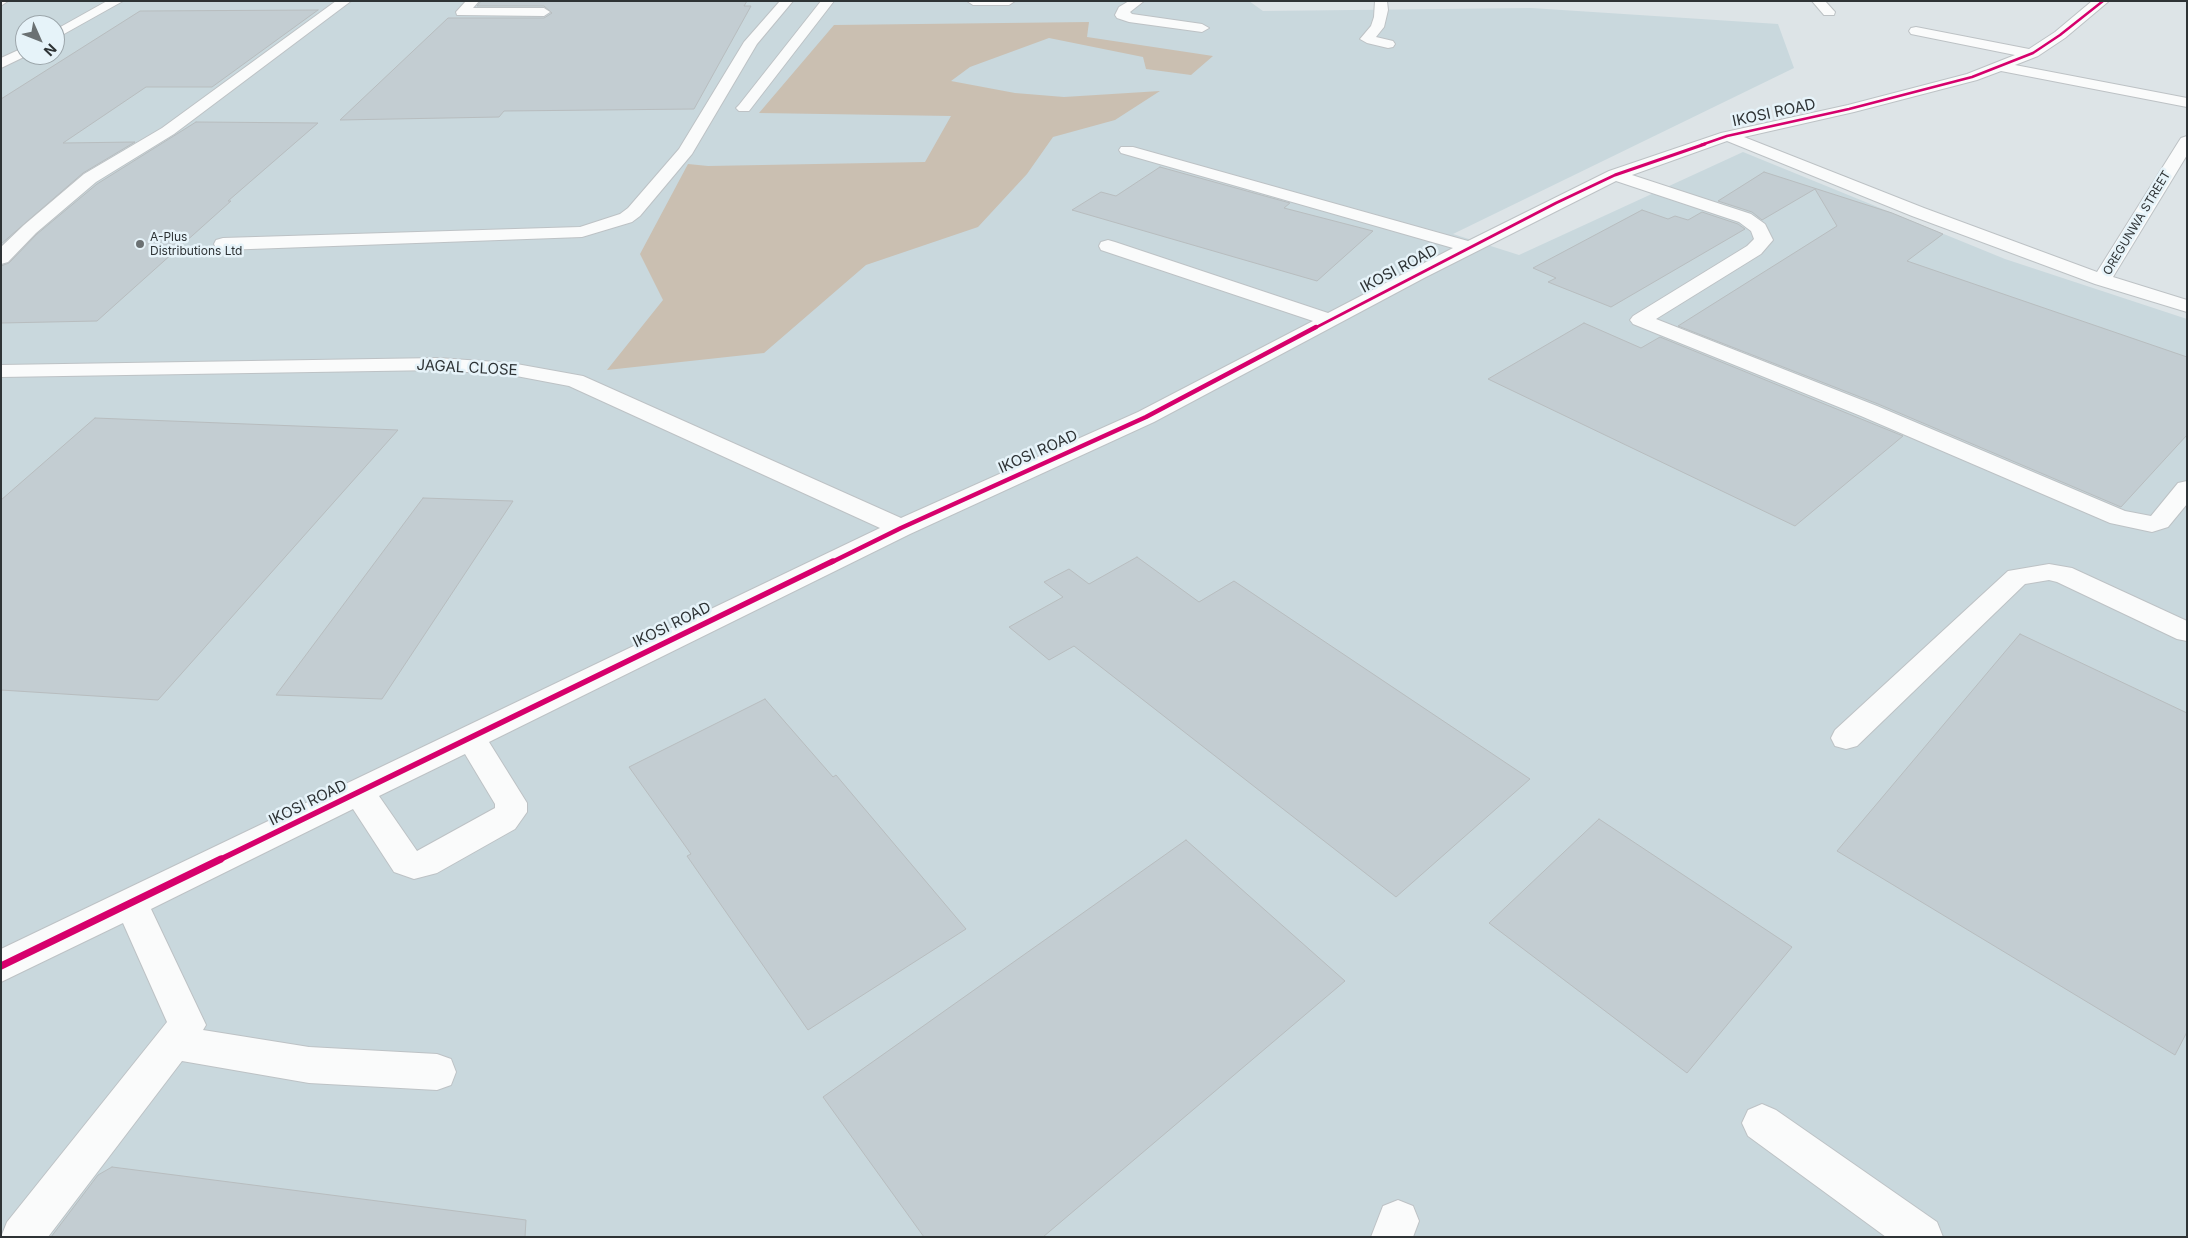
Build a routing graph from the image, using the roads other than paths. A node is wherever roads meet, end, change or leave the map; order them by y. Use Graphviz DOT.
graph roads {
  1 [pos="117,1"];
  2 [pos="345,1"];
  3 [pos="473,1"];
  4 [pos="787,1"];
  5 [pos="828,1"];
  6 [pos="973,1"];
  7 [pos="1009,1"];
  8 [pos="1138,1"];
  9 [pos="1380,1"];
  10 [pos="1818,1"];
  11 [pos="2098,2"];
  12 [pos="544,12"];
  13 [pos="1829,12"];
  14 [pos="1202,28"];
  15 [pos="65,30"];
  16 [pos="1916,31"];
  17 [pos="1388,44"];
  18 [pos="2031,54"];
  19 [pos="15,56"];
  20 [pos="1,64"];
  21 [pos="1999,66"];
  22 [pos="2187,103"];
  23 [pos="744,108"];
  24 [pos="1727,136"];
  25 [pos="2187,141"];
  26 [pos="1127,150"];
  27 [pos="1615,175"];
  28 [pos="223,244"];
  29 [pos="1108,246"];
  30 [pos="1469,247"];
  31 [pos="1,258"];
  32 [pos="2102,280"];
  33 [pos="2187,306"];
  34 [pos="1330,320"];
  35 [pos="1,371"];
  36 [pos="2187,488"];
  37 [pos="902,528"];
  38 [pos="2187,632"];
  39 [pos="470,737"];
  40 [pos="1846,738"];
  41 [pos="359,792"];
  42 [pos="131,902"];
  43 [pos="1,966"];
  44 [pos="174,1042"];
  45 [pos="437,1072"];
  46 [pos="1762,1123"];
  47 [pos="22,1237"];
  48 [pos="1922,1237"];
  1 -- 15 [label="street"];
  2 -- 31 [label="street"];
  3 -- 12 [label="street"];
  4 -- 28 [label="street"];
  5 -- 23 [label="street"];
  6 -- 7 [label="street"];
  8 -- 14 [label="street"];
  9 -- 17 [label="street"];
  10 -- 13 [label="street"];
  11 -- 18 [label="street, IKOSI ROAD"];
  16 -- 18 [label="street"];
  18 -- 21 [label="street, IKOSI ROAD"];
  19 -- 20 [label="street"];
  21 -- 22 [label="street"];
  21 -- 24 [label="street, IKOSI ROAD"];
  24 -- 27 [label="street, IKOSI ROAD"];
  24 -- 32 [label="street"];
  25 -- 32 [label="street, OREGUNWA STREET"];
  26 -- 30 [label="street"];
  27 -- 30 [label="street, IKOSI ROAD"];
  27 -- 36 [label="street"];
  29 -- 34 [label="street"];
  30 -- 34 [label="street, IKOSI ROAD"];
  32 -- 33 [label="street"];
  34 -- 37 [label="street, IKOSI ROAD"];
  35 -- 37 [label="street, JAGAL CLOSE"];
  37 -- 39 [label="street, IKOSI ROAD"];
  38 -- 40 [label="street"];
  39 -- 41 [label="street, IKOSI ROAD"];
  39 -- 41 [label="street"];
  41 -- 42 [label="street, IKOSI ROAD"];
  42 -- 43 [label="street, IKOSI ROAD"];
  42 -- 44 [label="street"];
  44 -- 45 [label="street"];
  44 -- 47 [label="street"];
  46 -- 48 [label="street"];
}
